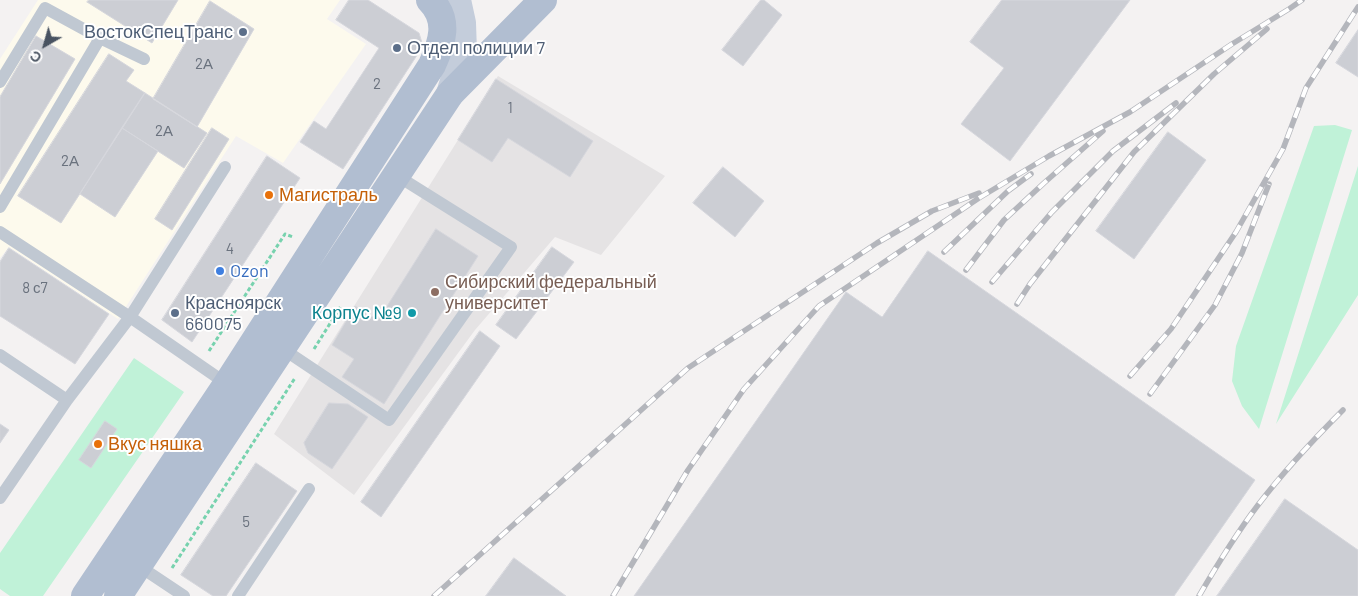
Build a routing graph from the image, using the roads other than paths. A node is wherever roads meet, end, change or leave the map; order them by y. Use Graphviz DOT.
graph roads {
  1 [pos="430,0"];
  2 [pos="457,0"];
  3 [pos="542,0"];
  4 [pos="100,38"];
  5 [pos="144,59"];
  6 [pos="0,82"];
  7 [pos="450,94"];
  8 [pos="225,167"];
  9 [pos="396,175"];
  10 [pos="0,207"];
  11 [pos="0,232"];
  12 [pos="130,316"];
  13 [pos="0,355"];
  14 [pos="294,356"];
  15 [pos="221,379"];
  16 [pos="66,400"];
  17 [pos="310,489"];
  18 [pos="0,498"];
  19 [pos="116,549"];
  20 [pos="138,566"];
  21 [pos="85,596"];
  22 [pos="118,596"];
  23 [pos="184,596"];
  24 [pos="238,596"];
  1 -- 15 [label="main road"];
  2 -- 7 [label="main road"];
  3 -- 7 [label="main road"];
  4 -- 5 [label="lane"];
  4 -- 6 [label="lane"];
  4 -- 10 [label="lane"];
  7 -- 9 [label="main road"];
  8 -- 12 [label="lane"];
  9 -- 14 [label="main road"];
  9 -- 14 [label="lane"];
  11 -- 12 [label="lane"];
  12 -- 15 [label="lane"];
  12 -- 16 [label="lane"];
  13 -- 16 [label="lane"];
  14 -- 20 [label="main road"];
  15 -- 19 [label="main road"];
  16 -- 18 [label="lane"];
  17 -- 24 [label="lane"];
  19 -- 20 [label="lane"];
  19 -- 21 [label="main road"];
  20 -- 22 [label="main road"];
  20 -- 23 [label="lane"];
}
